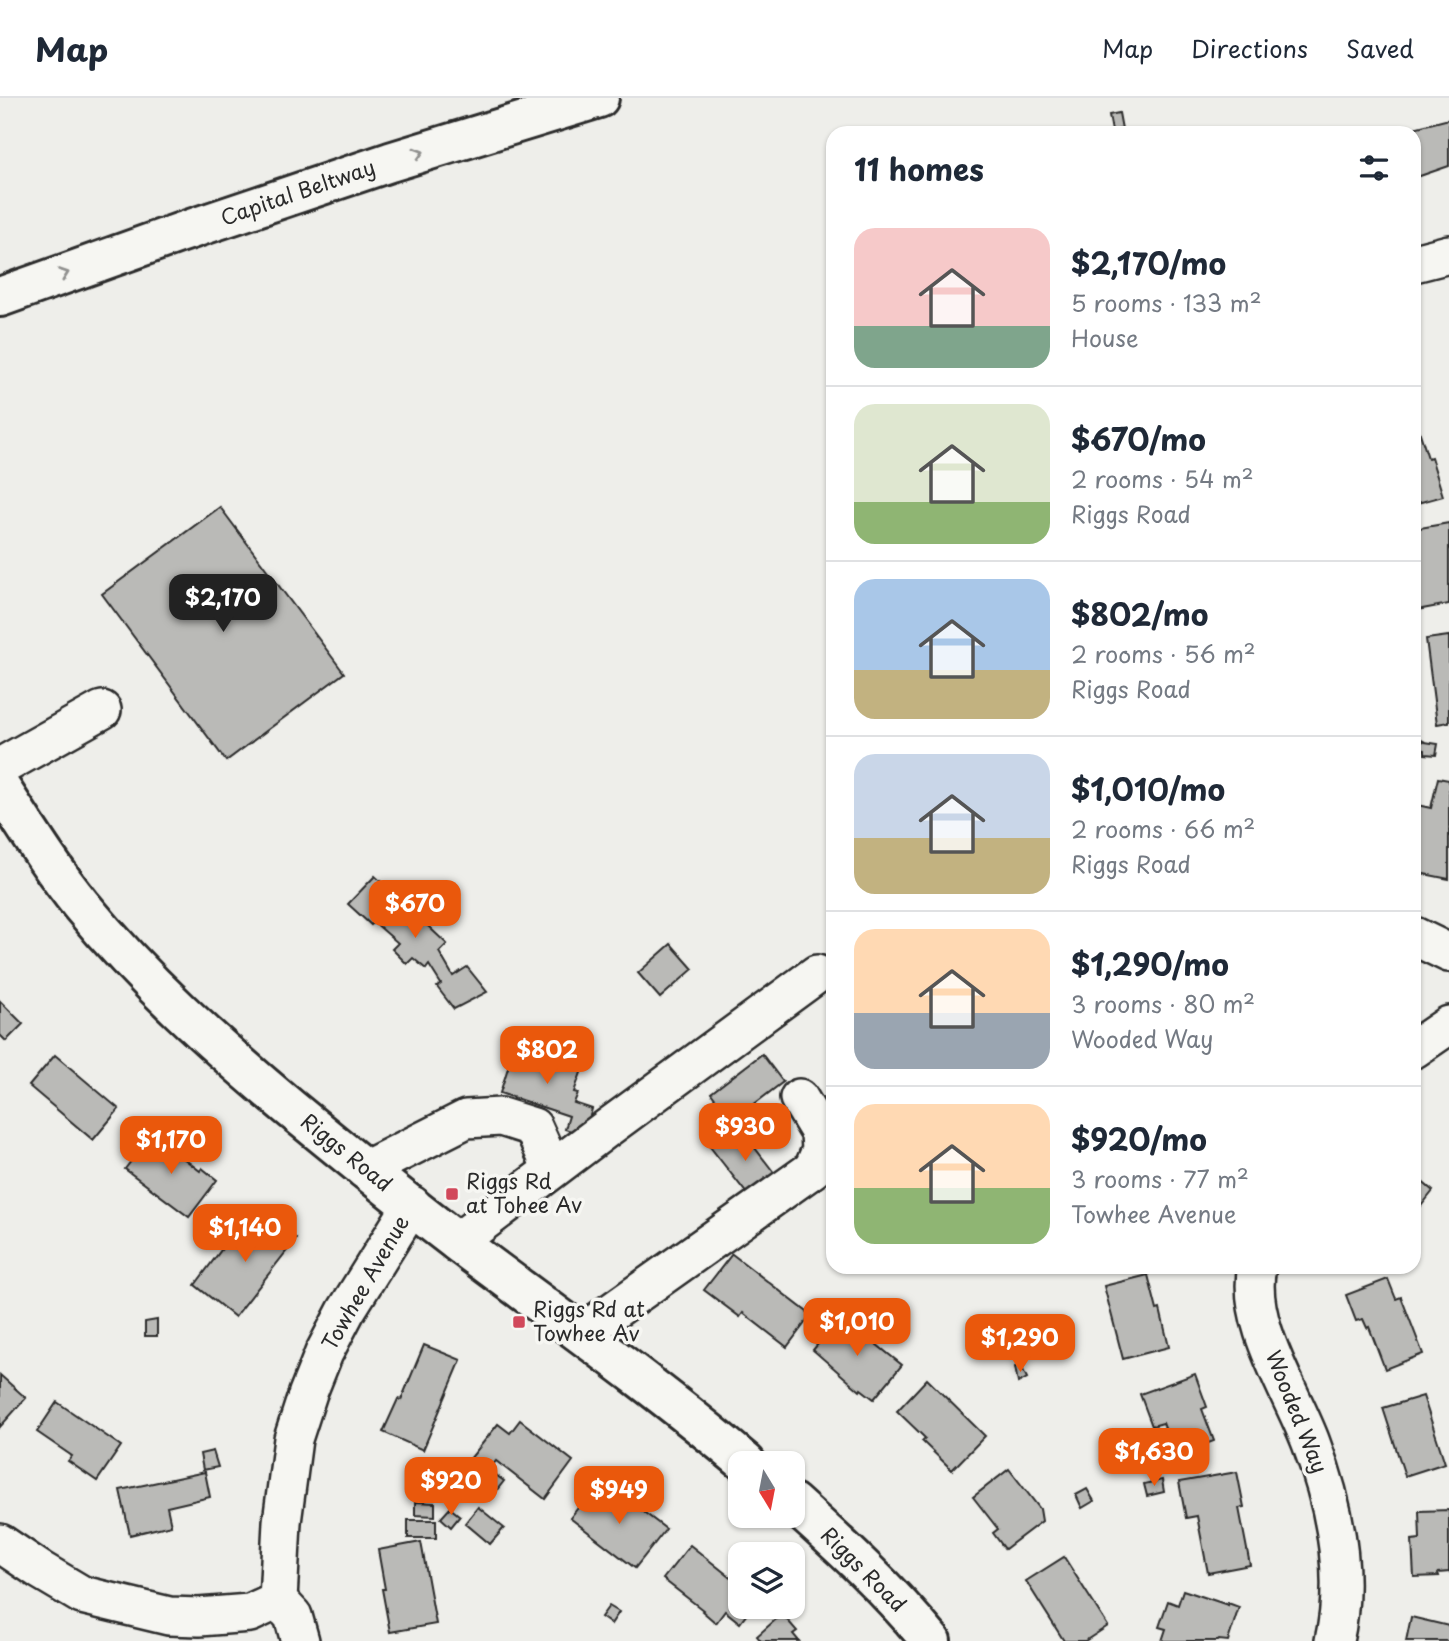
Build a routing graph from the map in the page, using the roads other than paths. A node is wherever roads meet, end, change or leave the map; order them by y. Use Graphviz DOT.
graph roads {
  1 [pos="599,98"];
  2 [pos="1449,254"];
  3 [pos="1421,261"];
  4 [pos="0,297"];
  5 [pos="102,710"];
  6 [pos="0,767"];
  7 [pos="0,787"];
  8 [pos="1421,939"];
  9 [pos="1449,953"];
  10 [pos="817,974"];
  11 [pos="1449,1025"];
  12 [pos="1421,1044"];
  13 [pos="799,1098"];
  14 [pos="552,1169"];
  15 [pos="365,1170"];
  16 [pos="412,1205"];
  17 [pos="457,1242"];
  18 [pos="1256,1274"];
  19 [pos="582,1333"];
  20 [pos="731,1451"];
  21 [pos="805,1514"];
  22 [pos="0,1543"];
  23 [pos="278,1600"];
  24 [pos="300,1641"];
  25 [pos="931,1641"];
  26 [pos="1334,1641"];
  4 -- 1 [label="main road, Capital Beltway, one-way"];
  2 -- 3 [label="street"];
  5 -- 6 [label="street"];
  7 -- 15 [label="main road, Riggs Road"];
  8 -- 9 [label="street"];
  10 -- 14 [label="street"];
  11 -- 12 [label="street"];
  13 -- 19 [label="street"];
  14 -- 15 [label="street"];
  14 -- 17 [label="street"];
  15 -- 16 [label="main road, Riggs Road"];
  16 -- 17 [label="main road, Riggs Road"];
  16 -- 23 [label="street, Towhee Avenue"];
  17 -- 19 [label="main road, Riggs Road"];
  18 -- 26 [label="street, Wooded Way"];
  19 -- 20 [label="main road, Riggs Road"];
  21 -- 25 [label="main road, Riggs Road"];
  22 -- 23 [label="street"];
  23 -- 24 [label="street"];
}
